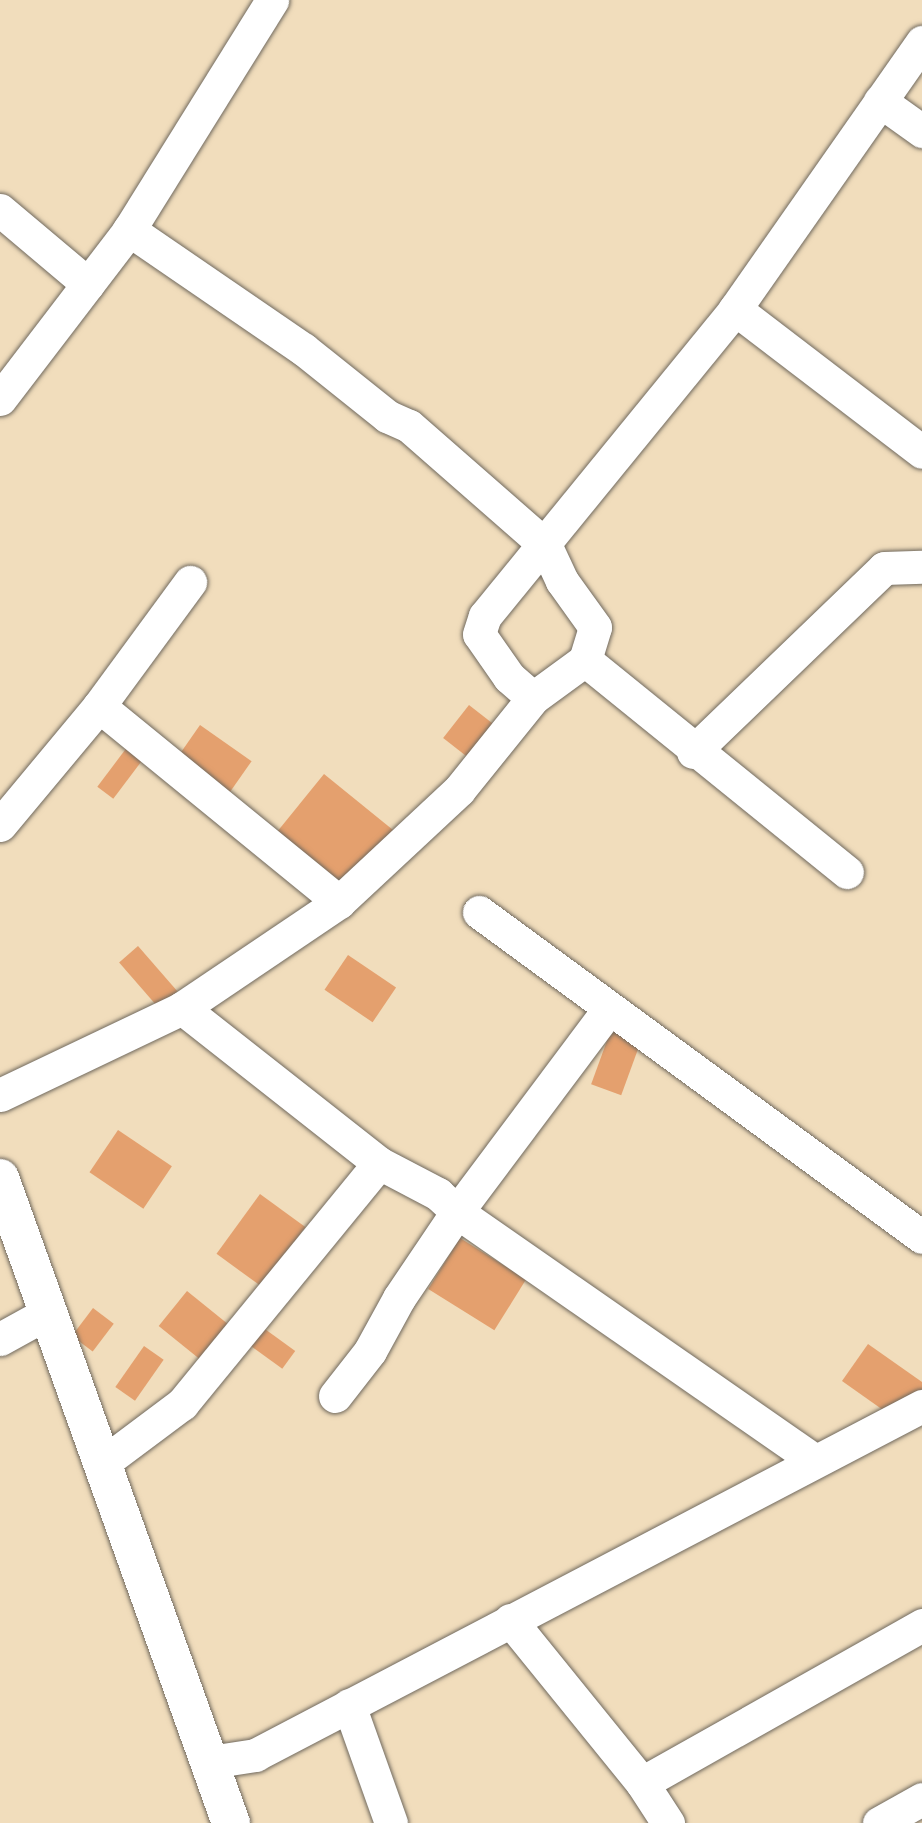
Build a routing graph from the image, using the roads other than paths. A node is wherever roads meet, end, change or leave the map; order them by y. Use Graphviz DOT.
graph roads {
  1 [pos="272,0"];
  2 [pos="922,42"];
  3 [pos="880,102"];
  4 [pos="922,131"];
  5 [pos="0,210"];
  6 [pos="129,230"];
  7 [pos="88,284"];
  8 [pos="735,309"];
  9 [pos="0,399"];
  10 [pos="922,452"];
  11 [pos="545,545"];
  12 [pos="922,566"];
  13 [pos="190,582"];
  14 [pos="585,660"];
  15 [pos="533,698"];
  16 [pos="99,706"];
  17 [pos="693,752"];
  18 [pos="0,825"];
  19 [pos="847,872"];
  20 [pos="339,902"];
  21 [pos="479,912"];
  22 [pos="182,1008"];
  23 [pos="609,1009"];
  24 [pos="0,1095"];
  25 [pos="379,1163"];
  26 [pos="0,1178"];
  27 [pos="457,1212"];
  28 [pos="922,1237"];
  29 [pos="49,1312"];
  30 [pos="0,1339"];
  31 [pos="335,1396"];
  32 [pos="922,1406"];
  33 [pos="815,1461"];
  34 [pos="103,1463"];
  35 [pos="510,1620"];
  36 [pos="922,1625"];
  37 [pos="349,1705"];
  38 [pos="210,1762"];
  39 [pos="642,1783"];
  40 [pos="922,1799"];
  41 [pos="231,1823"];
  42 [pos="391,1823"];
  43 [pos="668,1823"];
  44 [pos="879,1823"];
  1 -- 6 [label="street"];
  2 -- 3 [label="street"];
  3 -- 4 [label="street"];
  3 -- 8 [label="street"];
  5 -- 7 [label="street"];
  6 -- 7 [label="street"];
  6 -- 11 [label="street"];
  7 -- 9 [label="street"];
  8 -- 10 [label="street"];
  8 -- 11 [label="street"];
  11 -- 14 [label="street"];
  11 -- 15 [label="street"];
  12 -- 17 [label="street"];
  13 -- 16 [label="street"];
  14 -- 15 [label="street"];
  14 -- 17 [label="street"];
  15 -- 20 [label="street"];
  16 -- 18 [label="street"];
  16 -- 20 [label="street"];
  17 -- 19 [label="street"];
  20 -- 22 [label="street"];
  21 -- 23 [label="street"];
  22 -- 24 [label="street"];
  22 -- 25 [label="street"];
  23 -- 27 [label="street"];
  23 -- 28 [label="street"];
  25 -- 27 [label="street"];
  25 -- 34 [label="street"];
  26 -- 29 [label="street"];
  27 -- 31 [label="street"];
  27 -- 33 [label="street"];
  29 -- 30 [label="street"];
  29 -- 34 [label="street"];
  32 -- 33 [label="street"];
  33 -- 35 [label="street"];
  34 -- 38 [label="street"];
  35 -- 37 [label="street"];
  35 -- 39 [label="street"];
  36 -- 39 [label="street"];
  37 -- 38 [label="street"];
  37 -- 42 [label="street"];
  38 -- 41 [label="street"];
  39 -- 43 [label="street"];
  40 -- 44 [label="street"];
}
